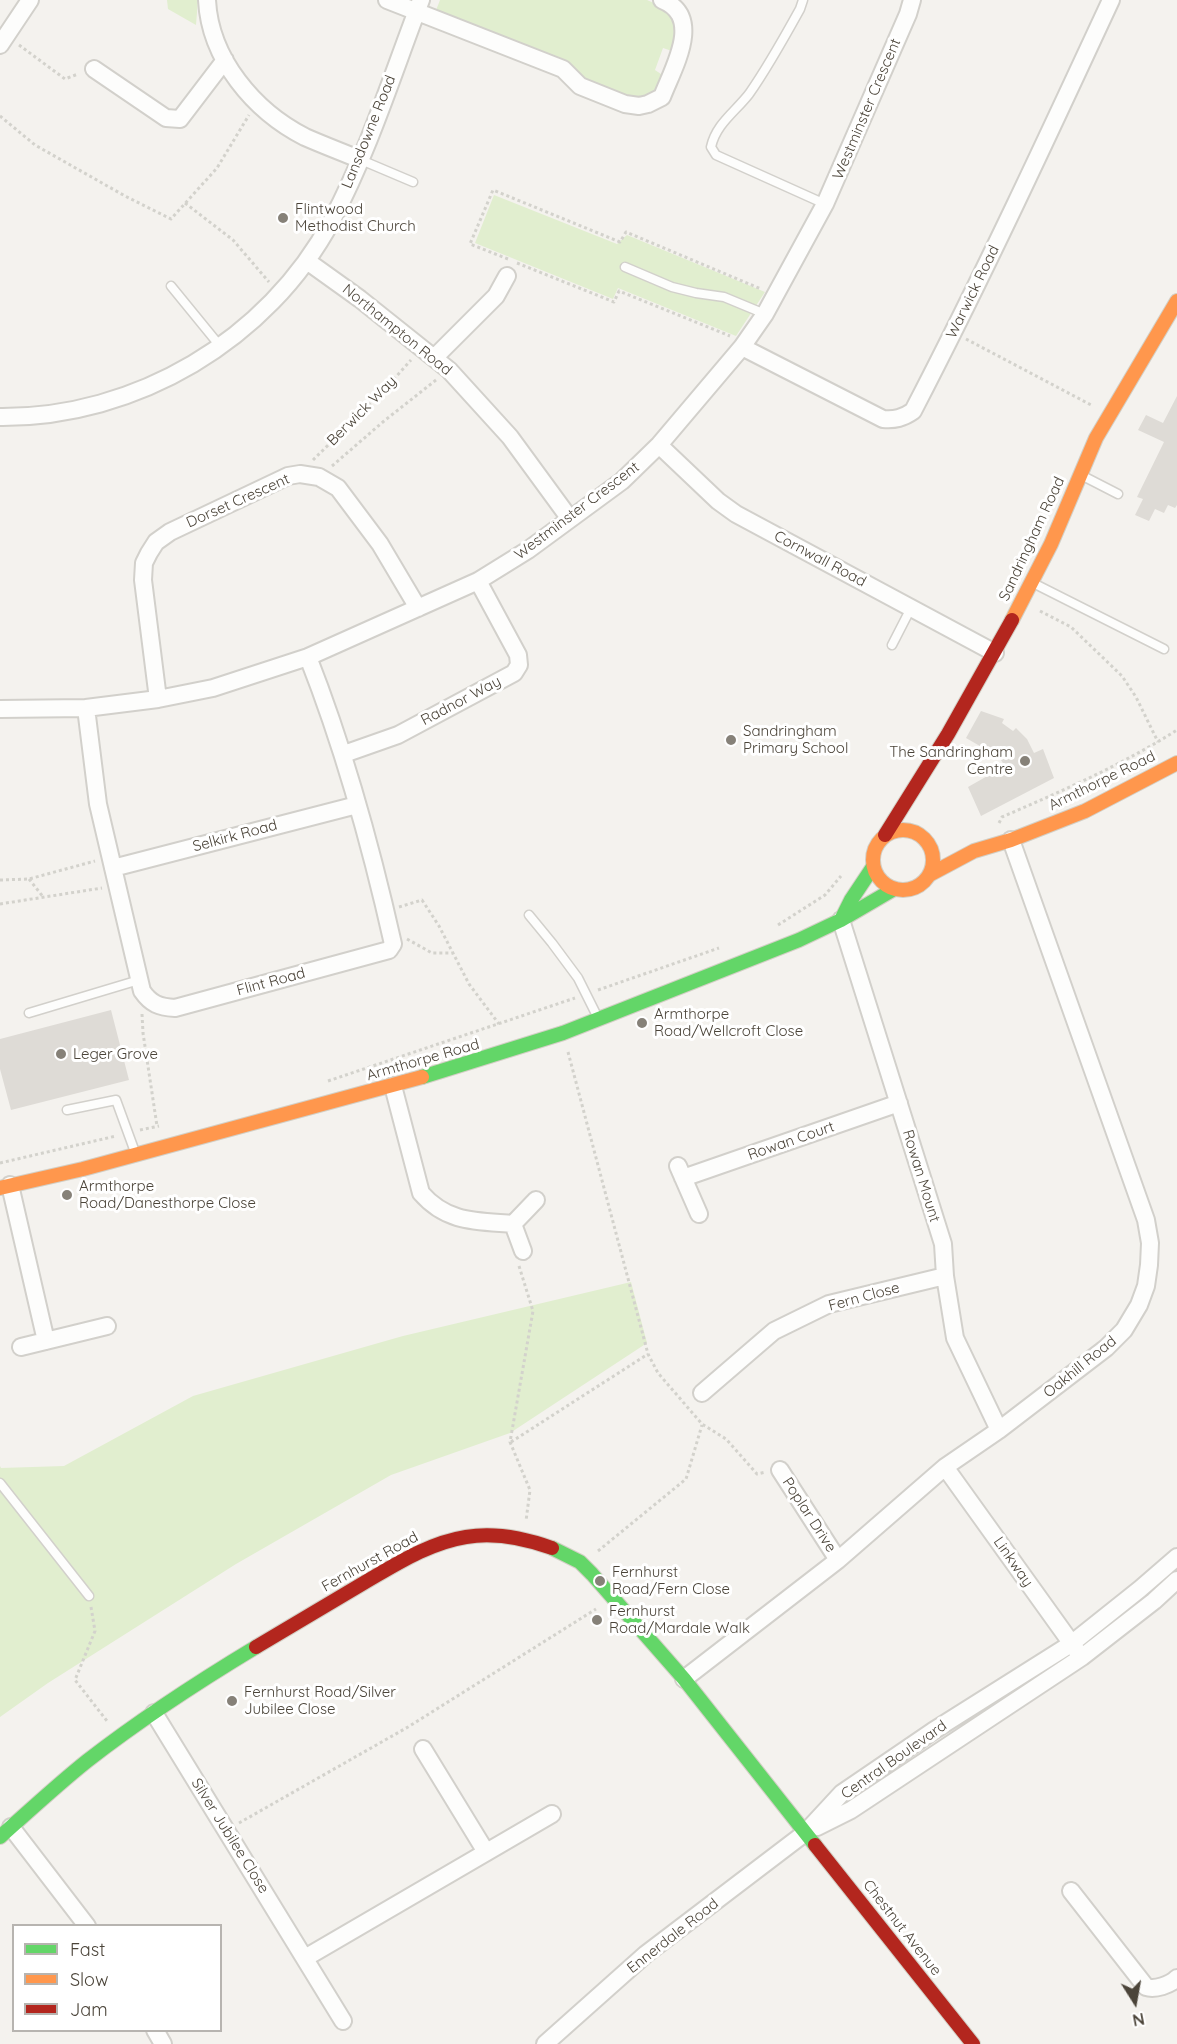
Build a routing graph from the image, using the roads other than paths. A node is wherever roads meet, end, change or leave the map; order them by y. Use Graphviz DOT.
graph roads {
  1 [pos="30,0"];
  2 [pos="207,0"];
  3 [pos="387,0"];
  4 [pos="662,0"];
  5 [pos="803,0"];
  6 [pos="912,0"];
  7 [pos="1111,0"];
  8 [pos="419,6"];
  9 [pos="2,37"];
  10 [pos="225,60"];
  11 [pos="94,69"];
  12 [pos="361,160"];
  13 [pos="413,182"];
  14 [pos="825,204"];
  15 [pos="307,261"];
  16 [pos="625,267"];
  17 [pos="507,276"];
  18 [pos="171,286"];
  19 [pos="1177,301"];
  20 [pos="765,314"];
  21 [pos="744,345"];
  22 [pos="220,346"];
  23 [pos="429,353"];
  24 [pos="0,417"];
  25 [pos="659,445"];
  26 [pos="1080,475"];
  27 [pos="1118,494"];
  28 [pos="570,519"];
  29 [pos="478,581"];
  30 [pos="1032,583"];
  31 [pos="418,608"];
  32 [pos="910,608"];
  33 [pos="892,645"];
  34 [pos="1164,650"];
  35 [pos="995,653"];
  36 [pos="308,657"];
  37 [pos="158,699"];
  38 [pos="86,708"];
  39 [pos="0,709"];
  40 [pos="344,754"];
  41 [pos="1177,763"];
  42 [pos="914,790"];
  43 [pos="357,805"];
  44 [pos="919,827"];
  45 [pos="885,836"];
  46 [pos="1011,840"];
  47 [pos="974,851"];
  48 [pos="112,862"];
  49 [pos="873,867"];
  50 [pos="929,875"];
  51 [pos="894,889"];
  52 [pos="529,915"];
  53 [pos="841,920"];
  54 [pos="141,986"];
  55 [pos="29,1013"];
  56 [pos="598,1018"];
  57 [pos="393,1086"];
  58 [pos="899,1103"];
  59 [pos="67,1110"];
  60 [pos="136,1155"];
  61 [pos="5,1186"];
  62 [pos="536,1200"];
  63 [pos="699,1214"];
  64 [pos="513,1224"];
  65 [pos="523,1251"];
  66 [pos="945,1276"];
  67 [pos="107,1326"];
  68 [pos="46,1341"];
  69 [pos="21,1347"];
  70 [pos="702,1393"];
  71 [pos="999,1430"];
  72 [pos="945,1467"];
  73 [pos="780,1470"];
  74 [pos="0,1483"];
  75 [pos="1177,1557"];
  76 [pos="838,1560"];
  77 [pos="1177,1580"];
  78 [pos="89,1596"];
  79 [pos="1076,1650"];
  80 [pos="684,1679"];
  81 [pos="154,1713"];
  82 [pos="933,1731"];
  83 [pos="943,1746"];
  84 [pos="423,1749"];
  85 [pos="552,1814"];
  86 [pos="6,1832"];
  87 [pos="805,1833"];
  88 [pos="486,1852"];
  89 [pos="1071,1891"];
  90 [pos="85,1924"];
  91 [pos="305,1958"];
  92 [pos="1177,1978"];
  93 [pos="343,2021"];
  94 [pos="545,2044"];
  95 [pos="973,2044"];
  1 -- 9 [label="street"];
  2 -- 10 [label="street"];
  3 -- 8 [label="street"];
  4 -- 8 [label="street"];
  5 -- 14 [label="lane"];
  6 -- 14 [label="street, Westminster Crescent"];
  7 -- 21 [label="street, Warwick Road"];
  8 -- 12 [label="street, Lansdowne Road"];
  10 -- 11 [label="street"];
  10 -- 12 [label="street"];
  12 -- 13 [label="lane"];
  12 -- 15 [label="street, Lansdowne Road"];
  14 -- 20 [label="street, Westminster Crescent"];
  15 -- 22 [label="street, Lansdowne Road"];
  15 -- 23 [label="street, Northampton Road"];
  16 -- 20 [label="lane"];
  17 -- 23 [label="street"];
  18 -- 22 [label="lane"];
  19 -- 26 [label="street, Sandringham Road"];
  20 -- 21 [label="street, Westminster Crescent"];
  21 -- 25 [label="street, Westminster Crescent"];
  22 -- 24 [label="street, Lansdowne Road"];
  23 -- 28 [label="street, Northampton Road"];
  25 -- 28 [label="street, Westminster Crescent"];
  25 -- 32 [label="street, Cornwall Road"];
  26 -- 27 [label="lane"];
  26 -- 30 [label="street, Sandringham Road"];
  28 -- 29 [label="street, Westminster Crescent"];
  29 -- 31 [label="street, Westminster Crescent"];
  29 -- 40 [label="street, Radnor Way"];
  30 -- 34 [label="lane"];
  30 -- 35 [label="street, Sandringham Road"];
  31 -- 36 [label="street, Westminster Crescent"];
  31 -- 37 [label="street, Dorset Crescent"];
  32 -- 33 [label="lane"];
  32 -- 35 [label="street, Cornwall Road"];
  35 -- 42 [label="street, Sandringham Road"];
  36 -- 37 [label="street, Westminster Crescent"];
  36 -- 40 [label="street"];
  37 -- 38 [label="street, Westminster Crescent"];
  38 -- 39 [label="street, Westminster Crescent"];
  38 -- 48 [label="street"];
  40 -- 43 [label="street"];
  41 -- 46 [label="street, Armthorpe Road"];
  42 -- 44 [label="street"];
  42 -- 45 [label="street, Sandringham Road"];
  43 -- 48 [label="street, Selkirk Road"];
  43 -- 54 [label="street, Flint Road"];
  44 -- 45 [label="street"];
  44 -- 47 [label="street"];
  44 -- 50 [label="street"];
  45 -- 49 [label="street"];
  46 -- 47 [label="street, Armthorpe Road"];
  46 -- 71 [label="street, Oakhill Road"];
  47 -- 50 [label="street, Armthorpe Road"];
  48 -- 54 [label="street"];
  49 -- 51 [label="street"];
  49 -- 53 [label="street"];
  50 -- 51 [label="street"];
  51 -- 53 [label="street, Armthorpe Road"];
  52 -- 56 [label="lane"];
  53 -- 56 [label="street, Armthorpe Road"];
  53 -- 58 [label="street, Rowan Mount"];
  54 -- 55 [label="lane"];
  56 -- 57 [label="street, Armthorpe Road"];
  57 -- 60 [label="street, Armthorpe Road"];
  57 -- 64 [label="street"];
  58 -- 63 [label="street, Rowan Court"];
  58 -- 66 [label="street, Rowan Mount"];
  59 -- 60 [label="lane"];
  60 -- 61 [label="street, Armthorpe Road"];
  61 -- 68 [label="street"];
  62 -- 64 [label="street"];
  64 -- 65 [label="street"];
  66 -- 70 [label="street, Fern Close"];
  66 -- 71 [label="street, Rowan Mount"];
  67 -- 68 [label="street"];
  68 -- 69 [label="street"];
  71 -- 72 [label="street, Oakhill Road"];
  72 -- 76 [label="street, Oakhill Road"];
  72 -- 79 [label="street, Linkway"];
  73 -- 76 [label="street, Poplar Drive"];
  74 -- 78 [label="lane"];
  75 -- 79 [label="street, Central Boulevard"];
  76 -- 80 [label="street, Oakhill Road"];
  77 -- 79 [label="street, Central Boulevard"];
  79 -- 82 [label="street, Central Boulevard"];
  79 -- 83 [label="street, Central Boulevard"];
  80 -- 81 [label="street, Fernhurst Road"];
  80 -- 87 [label="street, Fernhurst Road"];
  81 -- 86 [label="street, Fernhurst Road"];
  81 -- 91 [label="street, Silver Jubilee Close"];
  82 -- 83 [label="street"];
  82 -- 87 [label="street, Central Boulevard"];
  83 -- 87 [label="street, Central Boulevard"];
  84 -- 88 [label="street"];
  85 -- 88 [label="street"];
  86 -- 90 [label="street"];
  87 -- 94 [label="street, Ennerdale Road"];
  87 -- 95 [label="street, Chestnut Avenue"];
  88 -- 91 [label="street"];
  89 -- 92 [label="street"];
  91 -- 93 [label="street, Silver Jubilee Close"];
}
